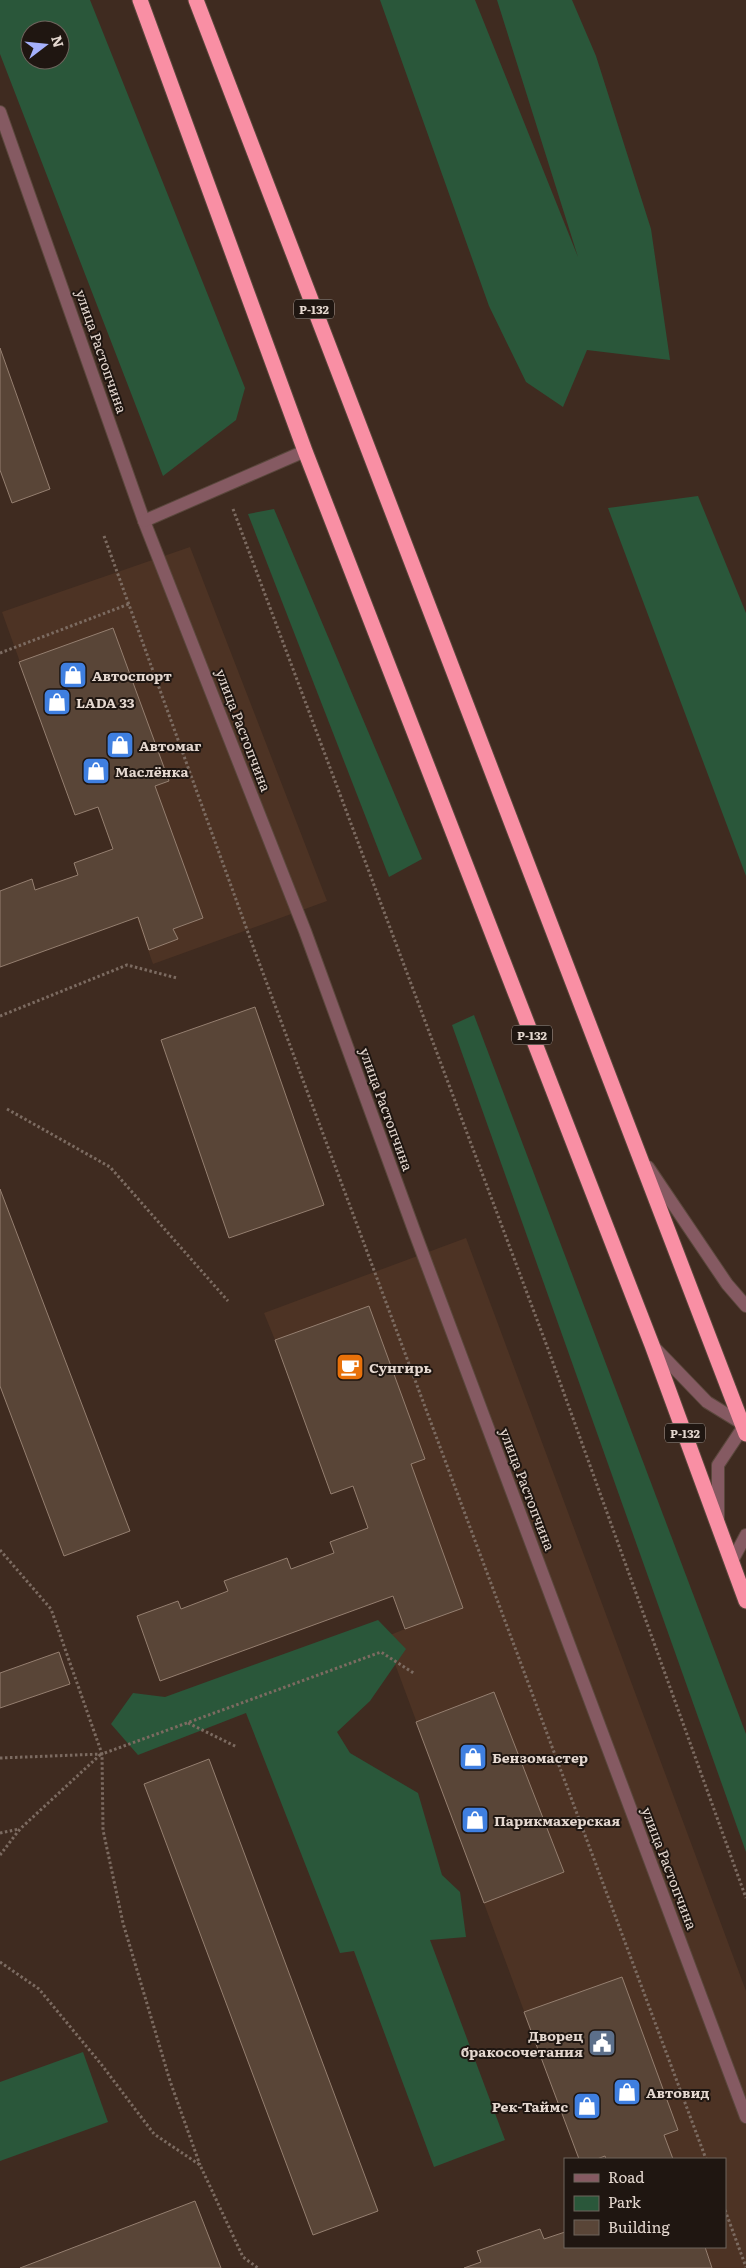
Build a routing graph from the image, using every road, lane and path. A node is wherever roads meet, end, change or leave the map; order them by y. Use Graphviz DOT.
graph roads {
  1 [pos="140,0"];
  2 [pos="196,0"];
  3 [pos="0,112"];
  4 [pos="305,451"];
  5 [pos="224,485"];
  6 [pos="144,521"];
  7 [pos="104,536"];
  8 [pos="129,604"];
  9 [pos="0,652"];
  10 [pos="177,978"];
  11 [pos="0,1016"];
  12 [pos="7,1109"];
  13 [pos="637,1151"];
  14 [pos="228,1301"];
  15 [pos="746,1306"];
  16 [pos="652,1345"];
  17 [pos="745,1428"];
  18 [pos="718,1520"];
  19 [pos="746,1535"];
  20 [pos="0,1550"];
  21 [pos="732,1561"];
  22 [pos="746,1601"];
  23 [pos="415,1674"];
  24 [pos="188,1723"];
  25 [pos="237,1747"];
  26 [pos="102,1754"];
  27 [pos="0,1758"];
  28 [pos="20,1829"];
  29 [pos="0,1833"];
  30 [pos="0,1855"];
  31 [pos="746,1898"];
  32 [pos="0,1962"];
  33 [pos="746,2116"];
  34 [pos="706,2158"];
  35 [pos="200,2165"];
  36 [pos="726,2213"];
  37 [pos="746,2267"];
  38 [pos="258,2268"];
  1 -- 4 [label="highway, Р-132"];
  2 -- 13 [label="highway, Р-132"];
  3 -- 6 [label="street, улица Растопчина"];
  4 -- 5 [label="street"];
  4 -- 16 [label="highway, Р-132"];
  5 -- 6 [label="street"];
  5 -- 31 [label="path"];
  6 -- 33 [label="street, улица Растопчина"];
  7 -- 8 [label="path"];
  8 -- 9 [label="path"];
  8 -- 34 [label="path"];
  10 -- 11 [label="path"];
  12 -- 14 [label="path"];
  13 -- 15 [label="street"];
  13 -- 17 [label="highway, Р-132"];
  16 -- 17 [label="street"];
  16 -- 18 [label="highway, Р-132"];
  17 -- 18 [label="street"];
  18 -- 21 [label="highway, Р-132"];
  19 -- 21 [label="street"];
  20 -- 26 [label="path"];
  21 -- 22 [label="highway, Р-132"];
  23 -- 24 [label="path"];
  24 -- 25 [label="path"];
  24 -- 26 [label="path"];
  26 -- 27 [label="path"];
  26 -- 28 [label="path"];
  26 -- 35 [label="path"];
  28 -- 29 [label="path"];
  28 -- 30 [label="path"];
  32 -- 35 [label="path"];
  35 -- 38 [label="path"];
  36 -- 37 [label="path"];
}
